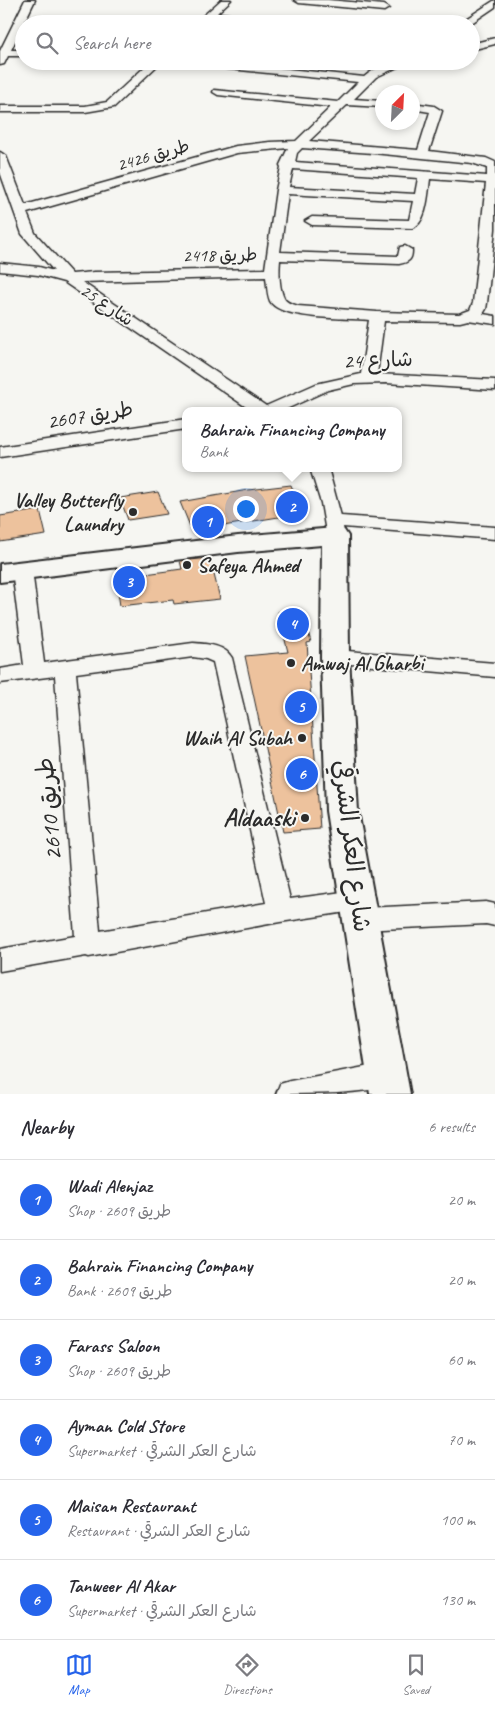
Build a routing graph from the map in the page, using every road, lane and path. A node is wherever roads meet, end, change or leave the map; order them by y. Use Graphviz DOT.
graph roads {
  1 [pos="30,0"];
  2 [pos="226,0"];
  3 [pos="299,0"];
  4 [pos="393,0"];
  5 [pos="495,3"];
  6 [pos="384,8"];
  7 [pos="482,12"];
  8 [pos="495,14"];
  9 [pos="23,15"];
  10 [pos="209,15"];
  11 [pos="377,15"];
  12 [pos="477,15"];
  13 [pos="15,31"];
  14 [pos="495,41"];
  15 [pos="480,45"];
  16 [pos="15,55"];
  17 [pos="2,58"];
  18 [pos="147,70"];
  19 [pos="305,70"];
  20 [pos="380,70"];
  21 [pos="367,80"];
  22 [pos="218,92"];
  23 [pos="341,103"];
  24 [pos="375,104"];
  25 [pos="420,107"];
  26 [pos="0,109"];
  27 [pos="298,144"];
  28 [pos="422,154"];
  29 [pos="0,156"];
  30 [pos="286,165"];
  31 [pos="338,169"];
  32 [pos="425,175"];
  33 [pos="4,176"];
  34 [pos="493,180"];
  35 [pos="282,190"];
  36 [pos="334,193"];
  37 [pos="420,198"];
  38 [pos="494,198"];
  39 [pos="19,211"];
  40 [pos="312,221"];
  41 [pos="405,250"];
  42 [pos="273,256"];
  43 [pos="0,267"];
  44 [pos="272,273"];
  45 [pos="69,279"];
  46 [pos="377,316"];
  47 [pos="469,316"];
  48 [pos="495,320"];
  49 [pos="368,378"];
  50 [pos="495,385"];
  51 [pos="257,407"];
  52 [pos="278,407"];
  53 [pos="182,425"];
  54 [pos="0,452"];
  55 [pos="320,472"];
  56 [pos="334,529"];
  57 [pos="495,534"];
  58 [pos="11,571"];
  59 [pos="336,657"];
  60 [pos="65,668"];
  61 [pos="495,670"];
  62 [pos="35,672"];
  63 [pos="0,676"];
  64 [pos="359,909"];
  65 [pos="280,911"];
  66 [pos="495,915"];
  67 [pos="89,946"];
  68 [pos="0,960"];
  69 [pos="388,1085"];
  70 [pos="290,1094"];
  1 -- 9 [label="street"];
  2 -- 10 [label="street"];
  3 -- 6 [label="street"];
  4 -- 6 [label="street"];
  5 -- 7 [label="street"];
  6 -- 11 [label="street"];
  7 -- 8 [label="street"];
  7 -- 12 [label="street"];
  13 -- 17 [label="street"];
  14 -- 15 [label="street"];
  16 -- 17 [label="street"];
  18 -- 26 [label="street"];
  19 -- 21 [label="street"];
  20 -- 21 [label="street"];
  21 -- 23 [label="street"];
  22 -- 23 [label="street"];
  23 -- 24 [label="street"];
  23 -- 27 [label="street"];
  25 -- 28 [label="street"];
  27 -- 28 [label="street, طريق 2426"];
  27 -- 30 [label="street"];
  27 -- 39 [label="street, طريق 2426"];
  28 -- 34 [label="street, طريق 2426"];
  29 -- 33 [label="street, شارع 25"];
  30 -- 31 [label="street"];
  30 -- 35 [label="street"];
  31 -- 32 [label="street"];
  31 -- 36 [label="street"];
  32 -- 34 [label="street"];
  32 -- 37 [label="street"];
  33 -- 39 [label="street, شارع 25"];
  34 -- 38 [label="street"];
  35 -- 36 [label="street"];
  35 -- 42 [label="street"];
  36 -- 37 [label="street"];
  37 -- 40 [label="street"];
  38 -- 47 [label="street"];
  39 -- 45 [label="street, شارع 25"];
  41 -- 42 [label="street"];
  42 -- 44 [label="street"];
  43 -- 45 [label="street"];
  44 -- 45 [label="street, طريق 2418"];
  44 -- 46 [label="street, طريق 2418"];
  45 -- 51 [label="street, شارع 25"];
  46 -- 47 [label="street, طريق 2418"];
  46 -- 49 [label="street"];
  47 -- 48 [label="street, طريق 2418"];
  49 -- 50 [label="street, شارع 24"];
  49 -- 52 [label="street, شارع 24"];
  53 -- 54 [label="street, طريق 2607"];
  55 -- 56 [label="street"];
  56 -- 57 [label="street"];
  56 -- 58 [label="street"];
  56 -- 59 [label="street, شارع العكر الشرقي"];
  58 -- 62 [label="street"];
  59 -- 61 [label="street"];
  59 -- 64 [label="street, شارع العكر الشرقي"];
  60 -- 62 [label="street"];
  60 -- 65 [label="street"];
  60 -- 67 [label="street, طريق 2610"];
  62 -- 63 [label="street"];
  64 -- 65 [label="street"];
  64 -- 66 [label="street"];
  64 -- 69 [label="street, شارع العكر الشرقي"];
  65 -- 67 [label="street"];
  67 -- 68 [label="street"];
  69 -- 70 [label="street"];
}
